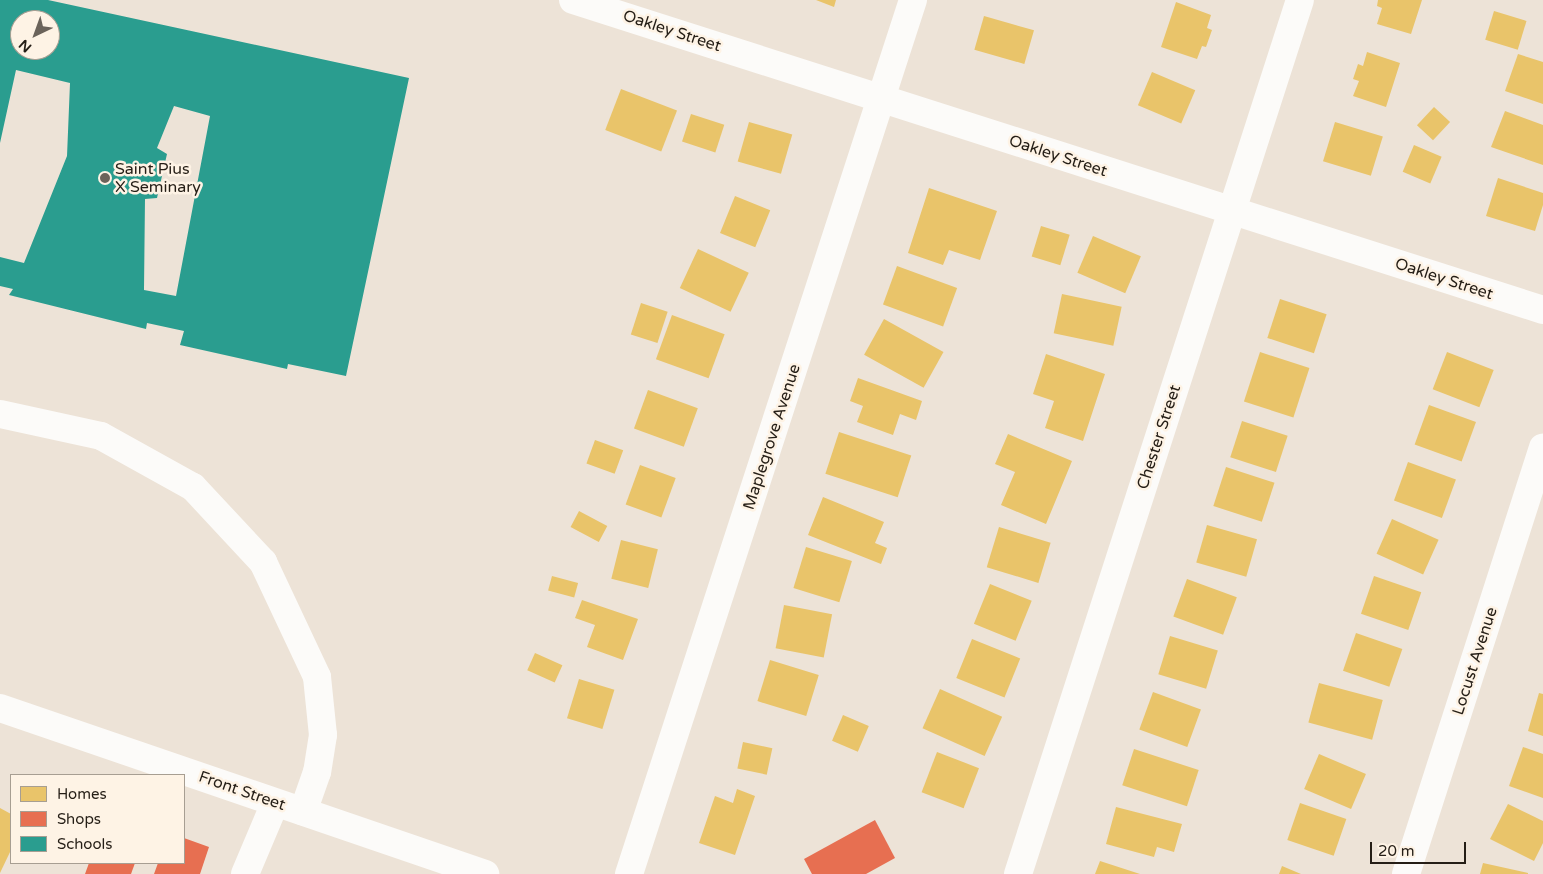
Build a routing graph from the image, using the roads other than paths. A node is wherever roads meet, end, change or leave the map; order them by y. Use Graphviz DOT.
graph roads {
  1 [pos="573,0"];
  2 [pos="913,0"];
  3 [pos="1300,0"];
  4 [pos="882,99"];
  5 [pos="1232,212"];
  6 [pos="1543,310"];
  7 [pos="0,414"];
  8 [pos="1543,447"];
  9 [pos="0,708"];
  10 [pos="275,803"];
  11 [pos="303,812"];
  12 [pos="245,874"];
  13 [pos="485,874"];
  14 [pos="629,874"];
  15 [pos="1018,874"];
  16 [pos="1406,874"];
  1 -- 4 [label="street, Oakley Street"];
  2 -- 4 [label="street, Maplegrove Avenue"];
  3 -- 5 [label="street, Chester Street"];
  4 -- 5 [label="street, Oakley Street"];
  4 -- 14 [label="street, Maplegrove Avenue"];
  5 -- 6 [label="street, Oakley Street"];
  5 -- 15 [label="street, Chester Street"];
  7 -- 11 [label="street"];
  8 -- 16 [label="street, Locust Avenue"];
  9 -- 10 [label="street, Front Street"];
  10 -- 11 [label="street, Front Street"];
  10 -- 12 [label="street"];
  11 -- 13 [label="street, Front Street"];
}
